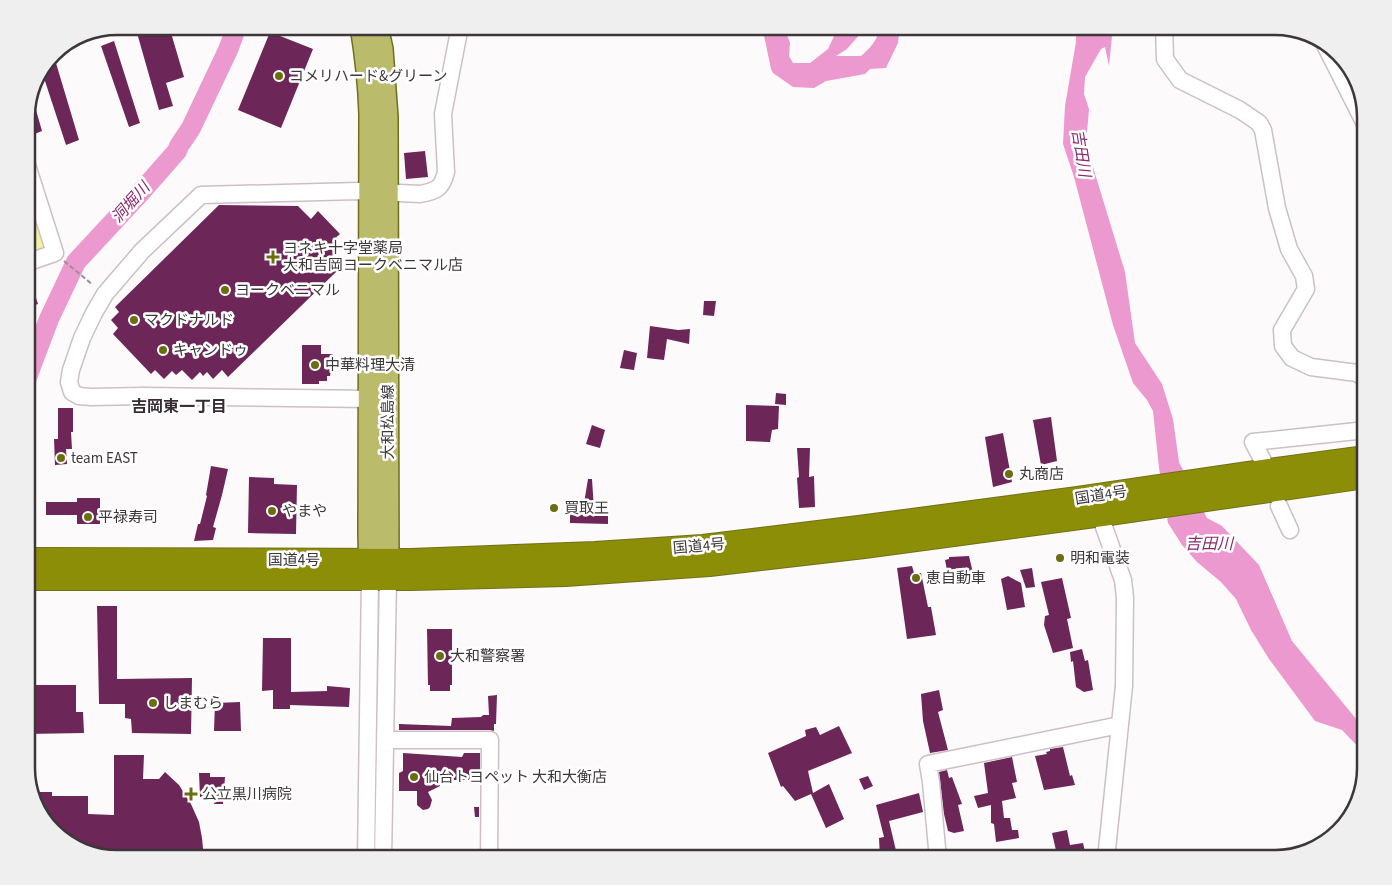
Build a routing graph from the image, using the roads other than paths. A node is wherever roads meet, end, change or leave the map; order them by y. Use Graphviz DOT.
graph roads {
  1 [pos="363,35"];
  2 [pos="379,35"];
  3 [pos="458,35"];
  4 [pos="1164,35"];
  5 [pos="1332,58"];
  6 [pos="1356,106"];
  7 [pos="35,191"];
  8 [pos="379,192"];
  9 [pos="35,260"];
  10 [pos="1357,374"];
  11 [pos="369,399"];
  12 [pos="1357,431"];
  13 [pos="1357,459"];
  14 [pos="1255,476"];
  15 [pos="1357,476"];
  16 [pos="1100,505"];
  17 [pos="1279,506"];
  18 [pos="1290,530"];
  19 [pos="35,560"];
  20 [pos="379,570"];
  21 [pos="35,578"];
  22 [pos="1120,725"];
  23 [pos="386,740"];
  24 [pos="366,850"];
  25 [pos="383,850"];
  26 [pos="489,850"];
  27 [pos="937,850"];
  28 [pos="1107,850"];
  1 -- 8 [label="main road, 大和松島線"];
  2 -- 8 [label="main road, 大和松島線"];
  3 -- 8 [label="street"];
  4 -- 10 [label="street"];
  5 -- 6 [label="street"];
  7 -- 9 [label="street"];
  8 -- 11 [label="main road, 大和松島線"];
  8 -- 11 [label="street"];
  8 -- 20 [label="main road, 大和松島線"];
  11 -- 20 [label="main road, 大和松島線"];
  12 -- 14 [label="street"];
  13 -- 14 [label="highway, 国道4号"];
  14 -- 15 [label="highway, 国道4号"];
  14 -- 16 [label="highway, 国道4号"];
  16 -- 20 [label="highway, 国道4号"];
  16 -- 22 [label="street"];
  17 -- 18 [label="street"];
  19 -- 20 [label="highway, 国道4号"];
  20 -- 21 [label="highway, 国道4号"];
  20 -- 23 [label="street"];
  20 -- 24 [label="street"];
  22 -- 27 [label="street"];
  22 -- 28 [label="street"];
  23 -- 25 [label="street"];
  23 -- 26 [label="street"];
}
